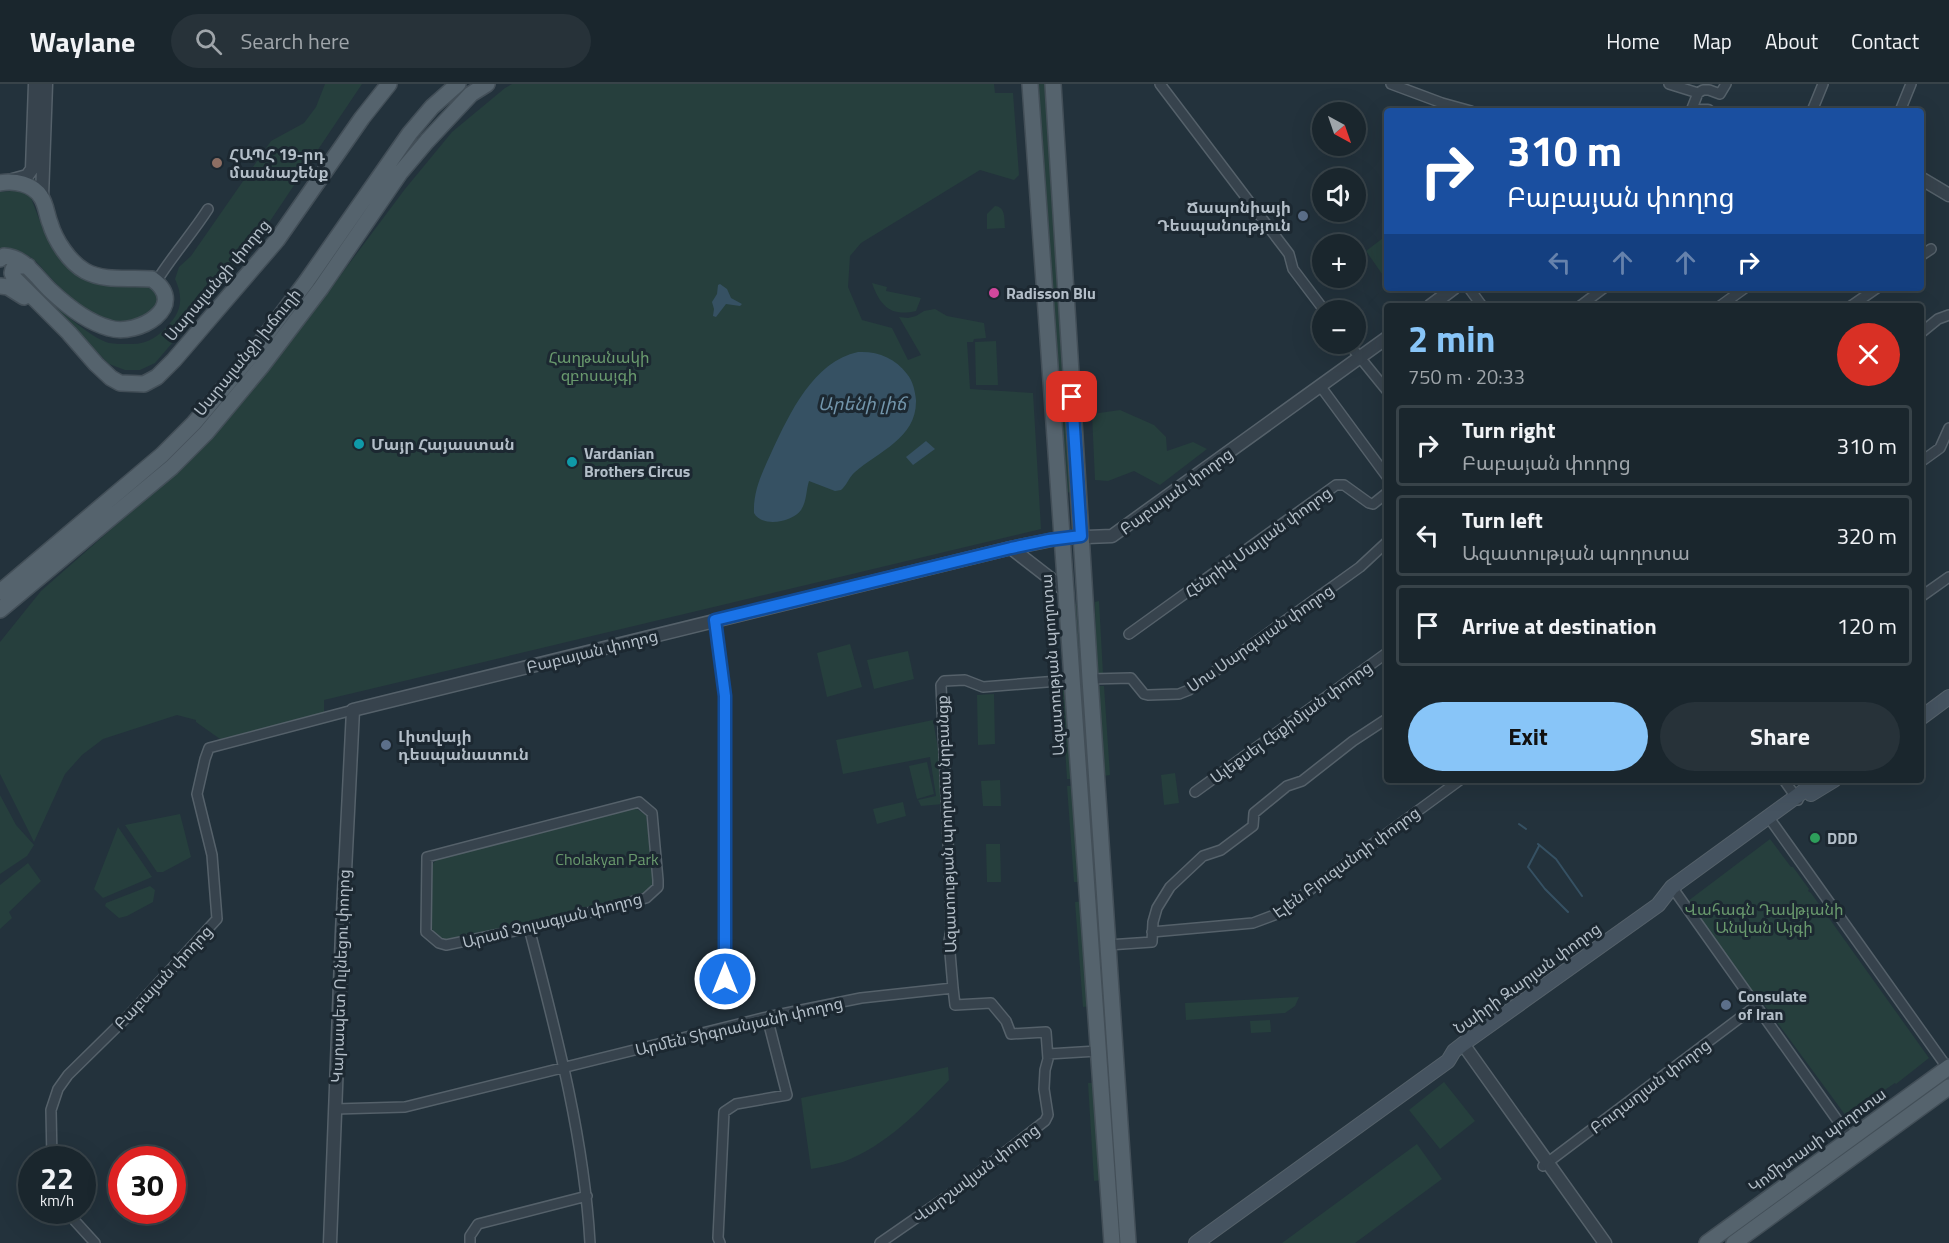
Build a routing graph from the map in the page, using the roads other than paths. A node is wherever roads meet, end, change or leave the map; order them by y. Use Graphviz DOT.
graph roads {
  1 [pos="35,84"];
  2 [pos="46,84"];
  3 [pos="389,84"];
  4 [pos="487,84"];
  5 [pos="1030,84"];
  6 [pos="1053,84"];
  7 [pos="1160,84"];
  8 [pos="1391,84"];
  9 [pos="1670,84"];
  10 [pos="1726,84"];
  11 [pos="1823,84"];
  12 [pos="1911,84"];
  13 [pos="464,88"];
  14 [pos="1698,93"];
  15 [pos="1460,108"];
  16 [pos="1693,108"];
  17 [pos="1813,108"];
  18 [pos="1901,108"];
  19 [pos="1924,180"];
  20 [pos="4,182"];
  21 [pos="1949,195"];
  22 [pos="42,197"];
  23 [pos="208,209"];
  24 [pos="1931,249"];
  25 [pos="1924,254"];
  26 [pos="0,259"];
  27 [pos="28,266"];
  28 [pos="156,282"];
  29 [pos="0,286"];
  30 [pos="1450,291"];
  31 [pos="1600,291"];
  32 [pos="1741,291"];
  33 [pos="1872,291"];
  34 [pos="1316,300"];
  35 [pos="1434,303"];
  36 [pos="1584,303"];
  37 [pos="1724,303"];
  38 [pos="1855,303"];
  39 [pos="42,308"];
  40 [pos="1949,315"];
  41 [pos="1924,330"];
  42 [pos="1384,340"];
  43 [pos="1358,354"];
  44 [pos="1361,357"];
  45 [pos="1321,387"];
  46 [pos="1384,387"];
  47 [pos="1949,428"];
  48 [pos="1924,460"];
  49 [pos="1384,473"];
  50 [pos="1384,495"];
  51 [pos="1081,536"];
  52 [pos="1061,538"];
  53 [pos="1384,545"];
  54 [pos="1011,548"];
  55 [pos="1949,577"];
  56 [pos="1065,590"];
  57 [pos="0,592"];
  58 [pos="1924,595"];
  59 [pos="0,610"];
  60 [pos="715,620"];
  61 [pos="1129,634"];
  62 [pos="1384,655"];
  63 [pos="1090,679"];
  64 [pos="1071,680"];
  65 [pos="1949,690"];
  66 [pos="1949,697"];
  67 [pos="1924,708"];
  68 [pos="353,710"];
  69 [pos="1924,716"];
  70 [pos="1384,721"];
  71 [pos="1456,783"];
  72 [pos="1786,783"];
  73 [pos="1816,783"];
  74 [pos="1828,783"];
  75 [pos="1195,792"];
  76 [pos="1797,799"];
  77 [pos="1772,822"];
  78 [pos="1674,890"];
  79 [pos="530,928"];
  80 [pos="1152,932"];
  81 [pos="1108,945"];
  82 [pos="725,979"];
  83 [pos="953,988"];
  84 [pos="1757,1005"];
  85 [pos="767,1017"];
  86 [pos="1460,1046"];
  87 [pos="1097,1051"];
  88 [pos="1048,1054"];
  89 [pos="565,1067"];
  90 [pos="1948,1068"];
  91 [pos="1949,1087"];
  92 [pos="335,1108"];
  93 [pos="1850,1138"];
  94 [pos="52,1146"];
  95 [pos="1545,1164"];
  96 [pos="587,1196"];
  97 [pos="1126,1204"];
  98 [pos="1109,1206"];
  99 [pos="78,1224"];
  100 [pos="720,1242"];
  101 [pos="95,1243"];
  102 [pos="330,1243"];
  103 [pos="470,1243"];
  104 [pos="590,1243"];
  105 [pos="880,1243"];
  106 [pos="1112,1243"];
  107 [pos="1128,1243"];
  108 [pos="1196,1243"];
  109 [pos="1598,1243"];
  110 [pos="1605,1243"];
  111 [pos="1707,1243"];
  112 [pos="1734,1243"];
  1 -- 20 [label="street"];
  2 -- 22 [label="street"];
  3 -- 39 [label="main road, Սարալանջի փողոց"];
  4 -- 13 [label="main road, Սարալանջի խճուղի"];
  5 -- 52 [label="main road, Ազատության պողոտա"];
  6 -- 51 [label="main road"];
  7 -- 34 [label="street"];
  8 -- 15 [label="street"];
  9 -- 14 [label="street"];
  10 -- 14 [label="street"];
  11 -- 17 [label="street"];
  12 -- 18 [label="street"];
  13 -- 57 [label="main road, Սարալանջի խճուղի"];
  13 -- 59 [label="main road, Սարալանջի խճուղի"];
  14 -- 16 [label="street"];
  19 -- 21 [label="street"];
  20 -- 22 [label="main road"];
  22 -- 28 [label="main road"];
  23 -- 28 [label="street"];
  24 -- 25 [label="street"];
  26 -- 27 [label="main road"];
  27 -- 28 [label="main road"];
  27 -- 39 [label="main road"];
  29 -- 39 [label="main road"];
  30 -- 35 [label="street"];
  31 -- 36 [label="street"];
  32 -- 37 [label="street"];
  33 -- 38 [label="street"];
  40 -- 41 [label="street"];
  42 -- 44 [label="street, Բաբայան փողոց"];
  43 -- 44 [label="street"];
  44 -- 45 [label="street, Բաբայան փողոց"];
  44 -- 46 [label="street"];
  45 -- 49 [label="street"];
  45 -- 51 [label="street, Բաբայան փողոց"];
  47 -- 48 [label="street"];
  50 -- 61 [label="street, Հենրիկ Մալյան փողոց"];
  51 -- 52 [label="street, Բաբայան փողոց"];
  51 -- 63 [label="main road"];
  52 -- 54 [label="street, Բաբայան փողոց"];
  52 -- 56 [label="main road, Ազատության պողոտա"];
  53 -- 63 [label="street, Սոս Սարգսյան փողոց"];
  54 -- 56 [label="street"];
  54 -- 60 [label="street, Բաբայան փողոց"];
  55 -- 58 [label="street"];
  56 -- 64 [label="main road, Ազատության պողոտա"];
  60 -- 68 [label="street, Բաբայան փողոց"];
  60 -- 82 [label="street"];
  62 -- 75 [label="street, Ալեքսեյ Հեքիմյան փողոց"];
  63 -- 81 [label="main road"];
  64 -- 83 [label="street, Ազատության պողոտա նրբանցք"];
  64 -- 87 [label="main road, Ազատության պողոտա"];
  65 -- 67 [label="main road"];
  66 -- 69 [label="main road"];
  68 -- 92 [label="street, Կարապետ Ուլնեցու փողոց"];
  68 -- 94 [label="street, Բաբայան փողոց"];
  70 -- 80 [label="street"];
  71 -- 80 [label="street, Էլեն Բյուզանդի փողոց"];
  72 -- 76 [label="street"];
  73 -- 76 [label="main road, Նաիրի Զարյան փողոց"];
  74 -- 76 [label="main road, Նաիրի Զարյան փողոց"];
  76 -- 77 [label="main road, Նաիրի Զարյան փողոց"];
  76 -- 78 [label="main road, Նաիրի Զարյան փողոց"];
  77 -- 78 [label="main road, Նաիրի Զարյան փողոց"];
  77 -- 90 [label="street"];
  78 -- 84 [label="street"];
  78 -- 86 [label="main road, Նաիրի Զարյան փողոց"];
  79 -- 79 [label="street, Արամ Չոլագյան փողոց"];
  79 -- 89 [label="street"];
  80 -- 81 [label="street"];
  81 -- 97 [label="main road"];
  83 -- 85 [label="street, Արմեն Տիգրանյանի փողոց"];
  83 -- 88 [label="street"];
  84 -- 93 [label="street"];
  84 -- 95 [label="street, Բուդաղյան փողոց"];
  85 -- 89 [label="street, Արմեն Տիգրանյանի փողոց"];
  85 -- 100 [label="street"];
  86 -- 95 [label="street"];
  86 -- 108 [label="main road, Նաիրի Զարյան փողոց"];
  87 -- 88 [label="street"];
  87 -- 98 [label="main road, Ազատության պողոտա"];
  88 -- 105 [label="street, Վարշավյան փողոց"];
  89 -- 92 [label="street, Արմեն Տիգրանյանի փողոց"];
  89 -- 96 [label="street"];
  90 -- 93 [label="main road, Կոմիտասի պողոտա"];
  91 -- 112 [label="main road"];
  92 -- 102 [label="street, Կարապետ Ուլնեցու փողոց"];
  93 -- 111 [label="main road, Կոմիտասի պողոտա"];
  95 -- 109 [label="street"];
  95 -- 110 [label="street"];
  96 -- 103 [label="street"];
  96 -- 104 [label="street"];
  97 -- 98 [label="main road"];
  97 -- 107 [label="main road"];
  98 -- 106 [label="main road, Ազատության պողոտա"];
  99 -- 101 [label="street"];
}
